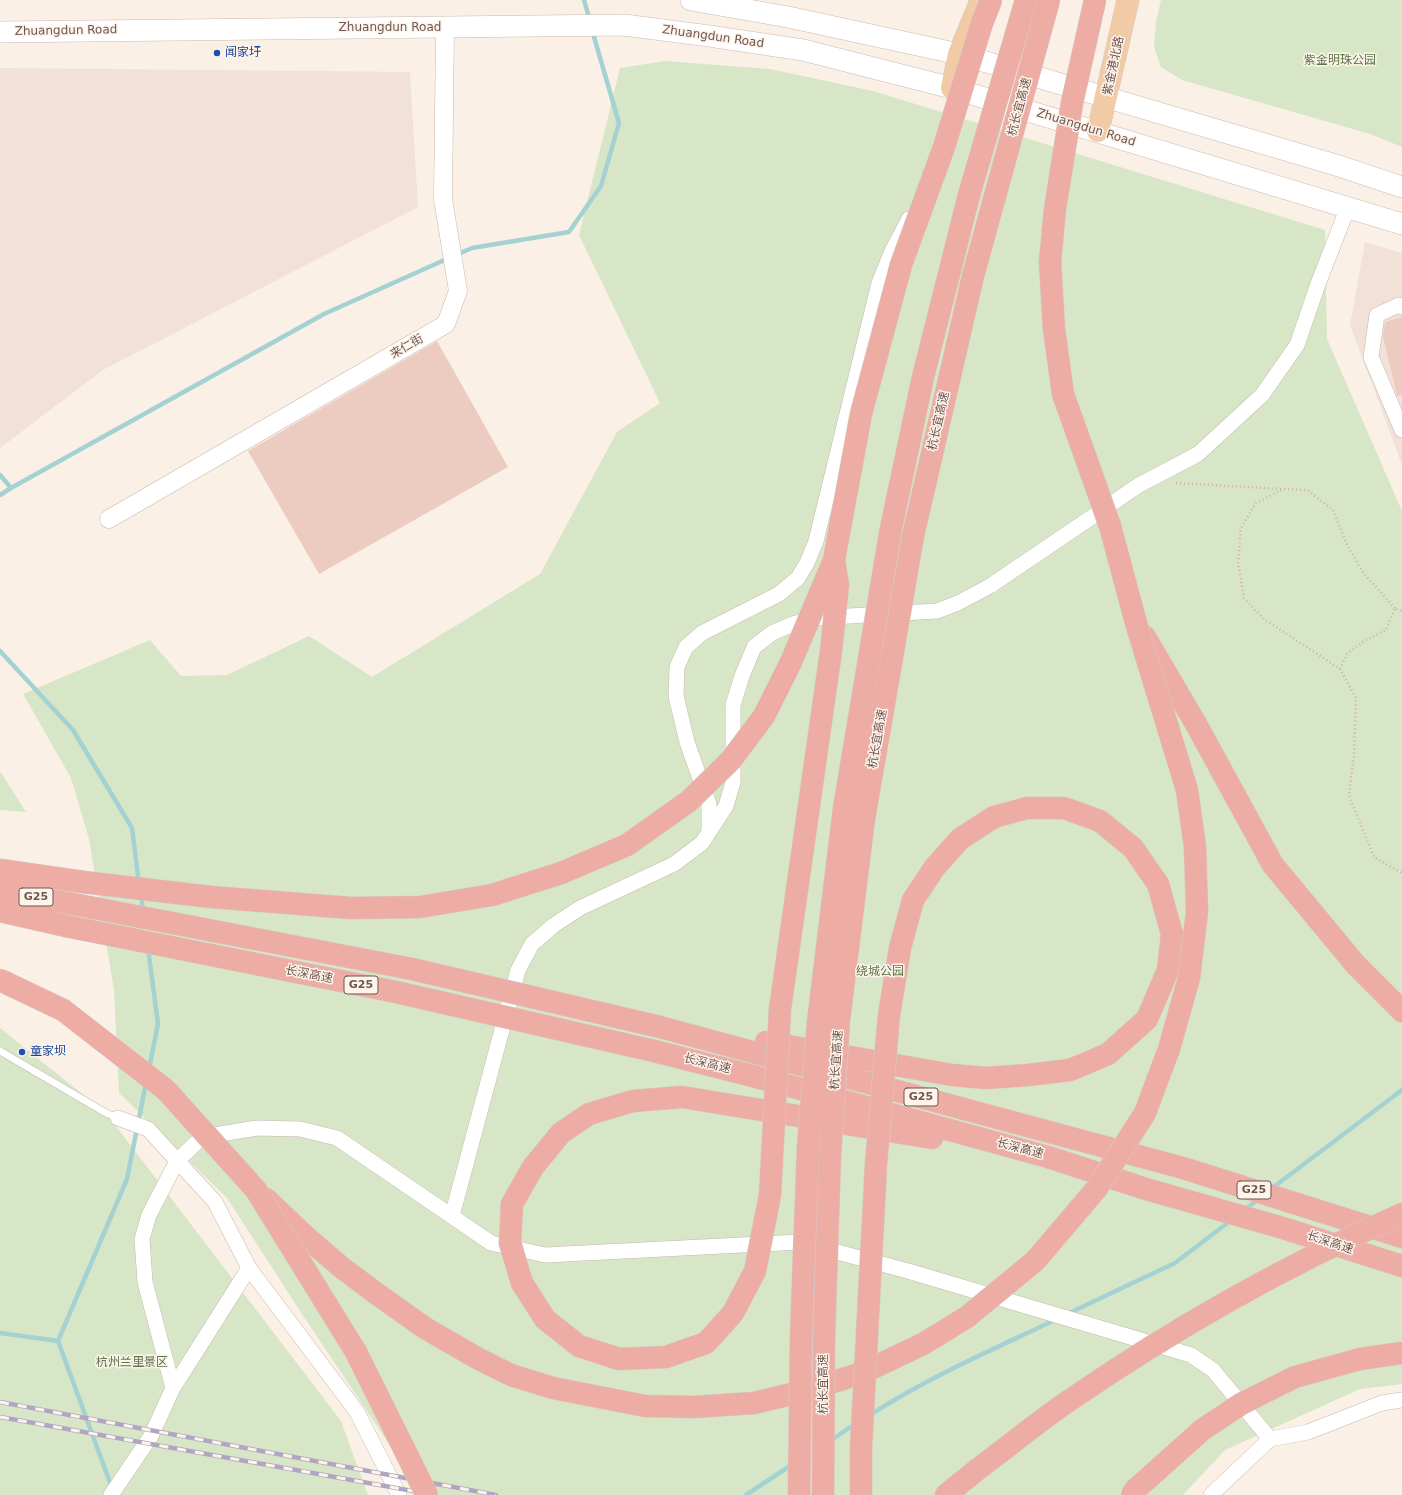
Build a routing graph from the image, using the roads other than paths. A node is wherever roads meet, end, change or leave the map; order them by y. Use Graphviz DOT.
graph roads {
  1 [pos="690,0"];
  2 [pos="981,0"];
  3 [pos="991,0"];
  4 [pos="1026,0"];
  5 [pos="1049,0"];
  6 [pos="1095,0"];
  7 [pos="1127,4"];
  8 [pos="445,28"];
  9 [pos="0,32"];
  10 [pos="959,54"];
  11 [pos="952,88"];
  12 [pos="1107,98"];
  13 [pos="1098,131"];
  14 [pos="1402,187"];
  15 [pos="1348,207"];
  16 [pos="1402,224"];
  17 [pos="1402,307"];
  18 [pos="1401,427"];
  19 [pos="109,519"];
  20 [pos="834,560"];
  21 [pos="1136,623"];
  22 [pos="709,831"];
  23 [pos="0,870"];
  24 [pos="0,891"];
  25 [pos="0,911"];
  26 [pos="0,980"];
  27 [pos="1402,1011"];
  28 [pos="683,1032"];
  29 [pos="0,1051"];
  30 [pos="118,1118"];
  31 [pos="1048,1157"];
  32 [pos="177,1161"];
  33 [pos="256,1190"];
  34 [pos="1402,1214"];
  35 [pos="452,1216"];
  36 [pos="1402,1237"];
  37 [pos="1402,1266"];
  38 [pos="249,1268"];
  39 [pos="1402,1353"];
  40 [pos="173,1388"];
  41 [pos="1402,1400"];
  42 [pos="1270,1440"];
  43 [pos="111,1495"];
  44 [pos="399,1495"];
  45 [pos="427,1495"];
  46 [pos="799,1495"];
  47 [pos="823,1495"];
  48 [pos="861,1495"];
  49 [pos="946,1495"];
  50 [pos="1132,1495"];
  51 [pos="1211,1495"];
  1 -- 10 [label="main road"];
  2 -- 10 [label="main road"];
  3 -- 20 [label="highway, bridge"];
  4 -- 46 [label="highway, 杭长宜高速, bridge"];
  5 -- 47 [label="highway, 杭长宜高速, bridge"];
  6 -- 21 [label="highway, bridge"];
  7 -- 12 [label="main road, 紫金港北路"];
  8 -- 9 [label="main road, Zhuangdun Road"];
  8 -- 11 [label="main road, Zhuangdun Road"];
  8 -- 19 [label="street, 来仁街"];
  10 -- 11 [label="main road"];
  10 -- 12 [label="main road"];
  11 -- 13 [label="main road, Zhuangdun Road"];
  11 -- 22 [label="street"];
  12 -- 13 [label="main road, 紫金港北路"];
  12 -- 14 [label="main road"];
  13 -- 15 [label="main road, Zhuangdun Road"];
  15 -- 16 [label="main road, Zhuangdun Road"];
  15 -- 22 [label="street"];
  17 -- 18 [label="street"];
  20 -- 23 [label="highway, bridge"];
  20 -- 31 [label="highway, bridge"];
  21 -- 27 [label="highway, bridge"];
  21 -- 33 [label="highway, bridge"];
  22 -- 35 [label="street"];
  24 -- 28 [label="highway, 长深高速 / G25, bridge"];
  25 -- 31 [label="highway, 长深高速 / G25, bridge"];
  26 -- 33 [label="highway, bridge"];
  28 -- 36 [label="highway, 长深高速 / G25"];
  28 -- 48 [label="highway, bridge"];
  29 -- 30 [label="lane"];
  30 -- 32 [label="street"];
  31 -- 37 [label="highway, 长深高速 / G25"];
  32 -- 35 [label="street"];
  32 -- 38 [label="street"];
  32 -- 40 [label="street"];
  33 -- 45 [label="highway, bridge"];
  34 -- 49 [label="highway, bridge"];
  35 -- 42 [label="street"];
  38 -- 40 [label="street"];
  38 -- 44 [label="street"];
  39 -- 50 [label="highway, bridge"];
  40 -- 43 [label="street"];
  41 -- 42 [label="street"];
  42 -- 51 [label="street"];
}
